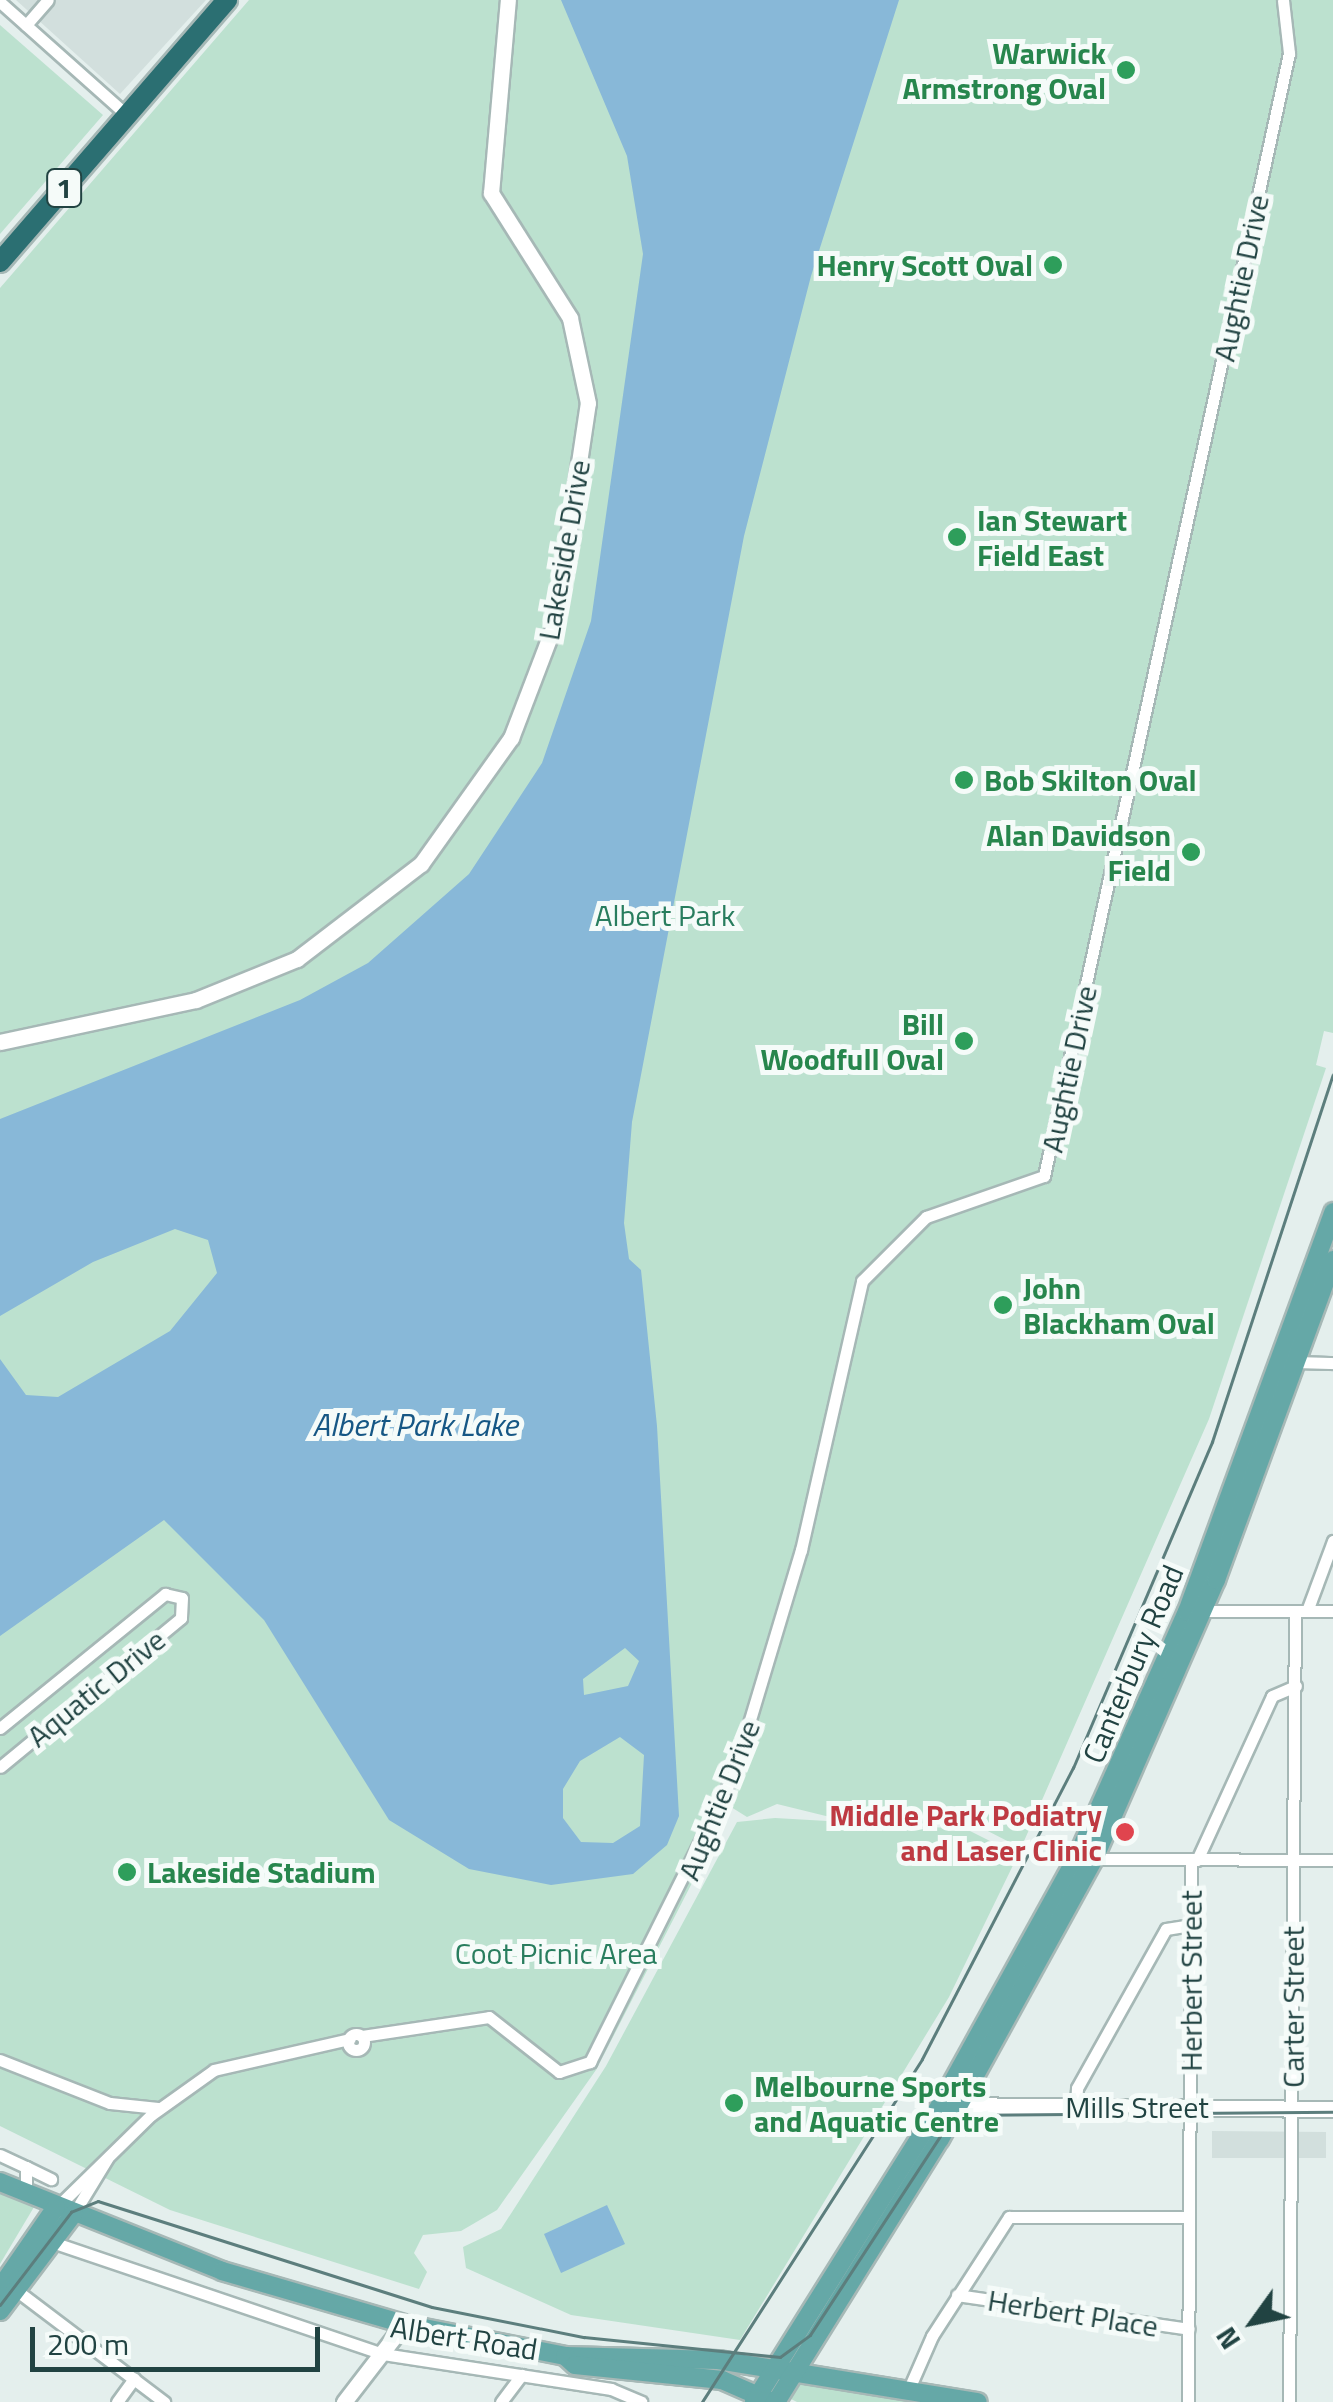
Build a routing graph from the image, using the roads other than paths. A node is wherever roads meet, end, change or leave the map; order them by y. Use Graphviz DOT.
graph roads {
  1 [pos="48,0"];
  2 [pos="227,0"];
  3 [pos="508,0"];
  4 [pos="1283,0"];
  5 [pos="0,2"];
  6 [pos="26,26"];
  7 [pos="127,115"];
  8 [pos="0,262"];
  9 [pos="0,1042"];
  10 [pos="1333,1212"];
  11 [pos="1333,1260"];
  12 [pos="1291,1362"];
  13 [pos="1333,1363"];
  14 [pos="1333,1541"];
  15 [pos="1195,1611"];
  16 [pos="1301,1611"];
  17 [pos="1333,1611"];
  18 [pos="1296,1686"];
  19 [pos="0,1728"];
  20 [pos="0,1767"];
  21 [pos="1086,1856"];
  22 [pos="1194,1860"];
  23 [pos="1294,1860"];
  24 [pos="1333,1860"];
  25 [pos="1192,1925"];
  26 [pos="0,2060"];
  27 [pos="949,2105"];
  28 [pos="1076,2106"];
  29 [pos="1190,2107"];
  30 [pos="158,2108"];
  31 [pos="1292,2108"];
  32 [pos="1333,2109"];
  33 [pos="0,2155"];
  34 [pos="26,2167"];
  35 [pos="51,2179"];
  36 [pos="0,2182"];
  37 [pos="26,2194"];
  38 [pos="65,2210"];
  39 [pos="1189,2217"];
  40 [pos="52,2242"];
  41 [pos="5,2284"];
  42 [pos="957,2295"];
  43 [pos="0,2311"];
  44 [pos="404,2324"];
  45 [pos="1189,2330"];
  46 [pos="384,2354"];
  47 [pos="566,2356"];
  48 [pos="774,2369"];
  49 [pos="796,2374"];
  50 [pos="521,2375"];
  51 [pos="134,2379"];
  52 [pos="908,2391"];
  53 [pos="765,2400"];
  54 [pos="116,2402"];
  55 [pos="164,2402"];
  56 [pos="344,2402"];
  57 [pos="501,2402"];
  58 [pos="641,2402"];
  59 [pos="978,2402"];
  60 [pos="1188,2402"];
  61 [pos="1289,2402"];
  1 -- 6 [label="street"];
  2 -- 7 [label="highway, 1"];
  3 -- 9 [label="street, Lakeside Drive"];
  4 -- 30 [label="street, Aughtie Drive"];
  5 -- 6 [label="street"];
  6 -- 7 [label="street"];
  7 -- 8 [label="highway, 1"];
  10 -- 12 [label="main road, Canterbury Road"];
  11 -- 12 [label="main road, Canterbury Road"];
  12 -- 13 [label="street"];
  12 -- 15 [label="main road, Canterbury Road"];
  14 -- 16 [label="street"];
  15 -- 16 [label="street"];
  15 -- 21 [label="main road, Canterbury Road"];
  16 -- 17 [label="street"];
  16 -- 18 [label="street, Carter Street"];
  18 -- 22 [label="street"];
  18 -- 23 [label="street, Carter Street"];
  19 -- 20 [label="street, Aquatic Drive"];
  21 -- 22 [label="street"];
  21 -- 27 [label="main road, Canterbury Road"];
  22 -- 23 [label="street"];
  22 -- 25 [label="street, Herbert Street"];
  23 -- 24 [label="street"];
  23 -- 31 [label="street, Carter Street"];
  25 -- 28 [label="street"];
  25 -- 29 [label="street, Herbert Street"];
  26 -- 30 [label="street"];
  27 -- 28 [label="street, Mills Street"];
  27 -- 48 [label="main road, Canterbury Road"];
  27 -- 49 [label="main road, Canterbury Road"];
  28 -- 29 [label="street, Mills Street"];
  29 -- 31 [label="street, Mills Street"];
  29 -- 39 [label="street, Herbert Street"];
  30 -- 38 [label="street, Aughtie Drive"];
  31 -- 32 [label="street, Mills Street"];
  31 -- 61 [label="street, Carter Street"];
  33 -- 34 [label="street"];
  34 -- 35 [label="street"];
  34 -- 37 [label="street"];
  36 -- 37 [label="main road, Albert Road"];
  37 -- 38 [label="main road, Albert Road"];
  38 -- 40 [label="main road"];
  38 -- 41 [label="main road"];
  38 -- 44 [label="main road, Albert Road"];
  39 -- 42 [label="street"];
  39 -- 45 [label="street, Herbert Street"];
  40 -- 41 [label="main road"];
  40 -- 46 [label="street, Albert Road"];
  41 -- 43 [label="main road"];
  41 -- 51 [label="street"];
  42 -- 45 [label="street, Herbert Place"];
  42 -- 52 [label="street"];
  44 -- 46 [label="street"];
  44 -- 47 [label="main road, Albert Road"];
  45 -- 60 [label="street, Herbert Street"];
  46 -- 50 [label="street, Albert Road"];
  46 -- 56 [label="street"];
  47 -- 48 [label="main road, Albert Road"];
  47 -- 53 [label="main road, Albert Road"];
  48 -- 49 [label="main road, Albert Road"];
  48 -- 53 [label="main road, Canterbury Road"];
  49 -- 52 [label="main road, Albert Road"];
  49 -- 53 [label="main road, Canterbury Road"];
  50 -- 57 [label="street"];
  50 -- 58 [label="street, Albert Road"];
  51 -- 54 [label="street"];
  51 -- 55 [label="street"];
  52 -- 59 [label="main road, Albert Road"];
}
